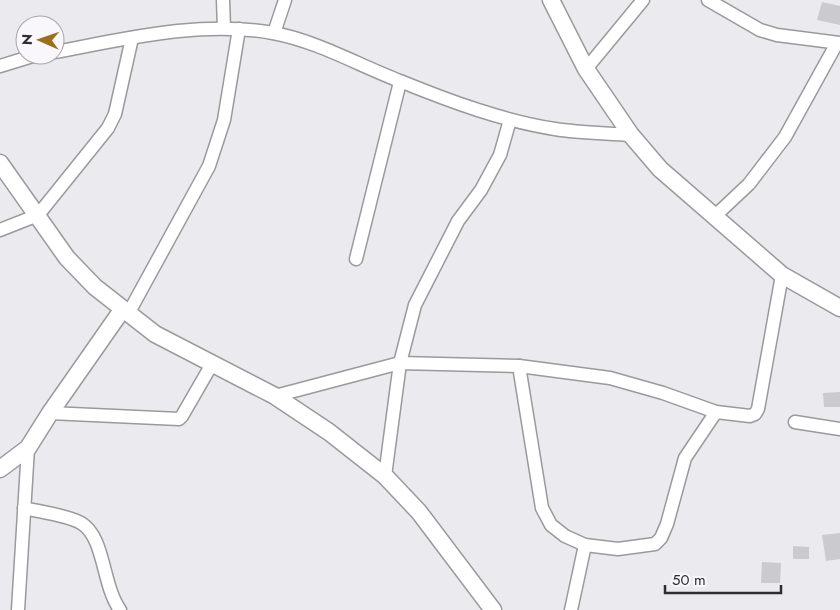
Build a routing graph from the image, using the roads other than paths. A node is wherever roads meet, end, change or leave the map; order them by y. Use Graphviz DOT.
graph roads {
  1 [pos="224,0"];
  2 [pos="285,0"];
  3 [pos="551,0"];
  4 [pos="643,0"];
  5 [pos="708,0"];
  6 [pos="224,28"];
  7 [pos="239,29"];
  8 [pos="274,33"];
  9 [pos="132,38"];
  10 [pos="838,43"];
  11 [pos="65,50"];
  12 [pos="15,61"];
  13 [pos="0,66"];
  14 [pos="586,69"];
  15 [pos="400,82"];
  16 [pos="510,120"];
  17 [pos="631,134"];
  18 [pos="0,163"];
  19 [pos="38,214"];
  20 [pos="715,216"];
  21 [pos="0,230"];
  22 [pos="356,259"];
  23 [pos="782,274"];
  24 [pos="840,308"];
  25 [pos="125,312"];
  26 [pos="400,363"];
  27 [pos="212,364"];
  28 [pos="519,366"];
  29 [pos="275,396"];
  30 [pos="716,412"];
  31 [pos="50,413"];
  32 [pos="795,422"];
  33 [pos="840,429"];
  34 [pos="28,448"];
  35 [pos="0,469"];
  36 [pos="385,476"];
  37 [pos="24,508"];
  38 [pos="584,544"];
  39 [pos="18,610"];
  40 [pos="120,610"];
  41 [pos="493,610"];
  42 [pos="571,610"];
  1 -- 6 [label="street"];
  2 -- 8 [label="street"];
  3 -- 14 [label="street"];
  4 -- 14 [label="street"];
  5 -- 10 [label="street"];
  6 -- 7 [label="street"];
  6 -- 9 [label="street"];
  7 -- 8 [label="street"];
  7 -- 25 [label="street"];
  8 -- 15 [label="street"];
  9 -- 11 [label="street"];
  9 -- 19 [label="street"];
  10 -- 20 [label="street"];
  12 -- 13 [label="street"];
  14 -- 17 [label="street"];
  15 -- 16 [label="street"];
  15 -- 22 [label="street"];
  16 -- 17 [label="street"];
  16 -- 26 [label="street"];
  17 -- 20 [label="street"];
  18 -- 19 [label="street"];
  19 -- 21 [label="street"];
  19 -- 25 [label="street"];
  20 -- 23 [label="street"];
  23 -- 24 [label="street"];
  23 -- 30 [label="street"];
  25 -- 27 [label="street"];
  25 -- 31 [label="street"];
  26 -- 28 [label="street"];
  26 -- 29 [label="street"];
  26 -- 36 [label="street"];
  27 -- 29 [label="street"];
  27 -- 31 [label="street"];
  28 -- 30 [label="street"];
  28 -- 38 [label="street"];
  29 -- 36 [label="street"];
  30 -- 38 [label="street"];
  31 -- 34 [label="street"];
  32 -- 33 [label="street"];
  34 -- 35 [label="street"];
  34 -- 37 [label="street"];
  36 -- 41 [label="street"];
  37 -- 39 [label="street"];
  37 -- 40 [label="street"];
  38 -- 42 [label="street"];
}
